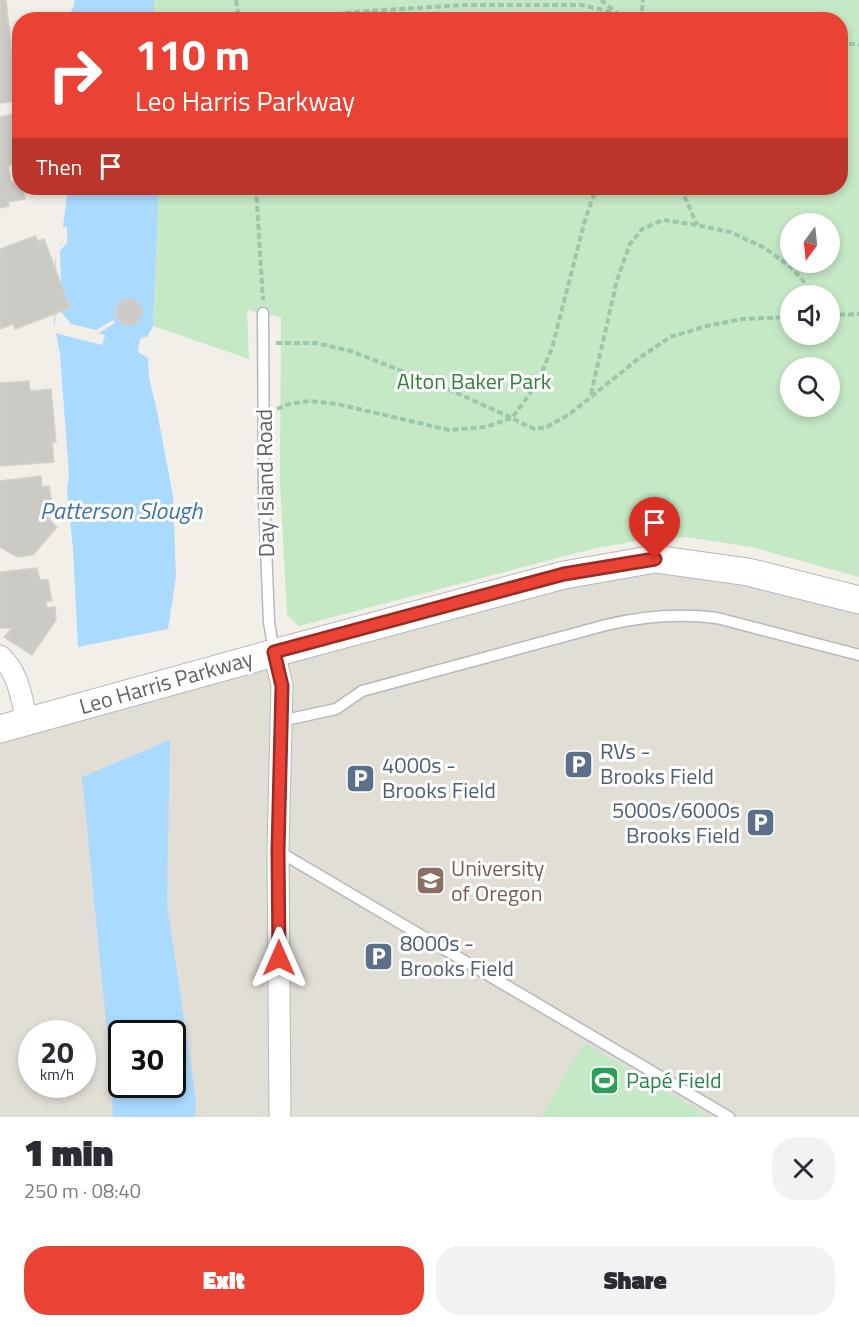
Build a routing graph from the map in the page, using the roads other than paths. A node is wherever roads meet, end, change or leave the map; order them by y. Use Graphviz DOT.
graph roads {
  1 [pos="263,313"];
  2 [pos="859,600"];
  3 [pos="274,652"];
  4 [pos="0,656"];
  5 [pos="859,656"];
  6 [pos="27,721"];
  7 [pos="281,721"];
  8 [pos="0,729"];
  9 [pos="278,851"];
  10 [pos="280,1117"];
  11 [pos="729,1117"];
  1 -- 3 [label="lane, Day Island Road"];
  2 -- 3 [label="street, Leo Harris Parkway"];
  3 -- 6 [label="street, Leo Harris Parkway"];
  3 -- 7 [label="street"];
  4 -- 6 [label="street"];
  5 -- 7 [label="lane"];
  6 -- 8 [label="street, Leo Harris Parkway"];
  7 -- 9 [label="street"];
  9 -- 10 [label="street"];
  9 -- 11 [label="lane"];
}
